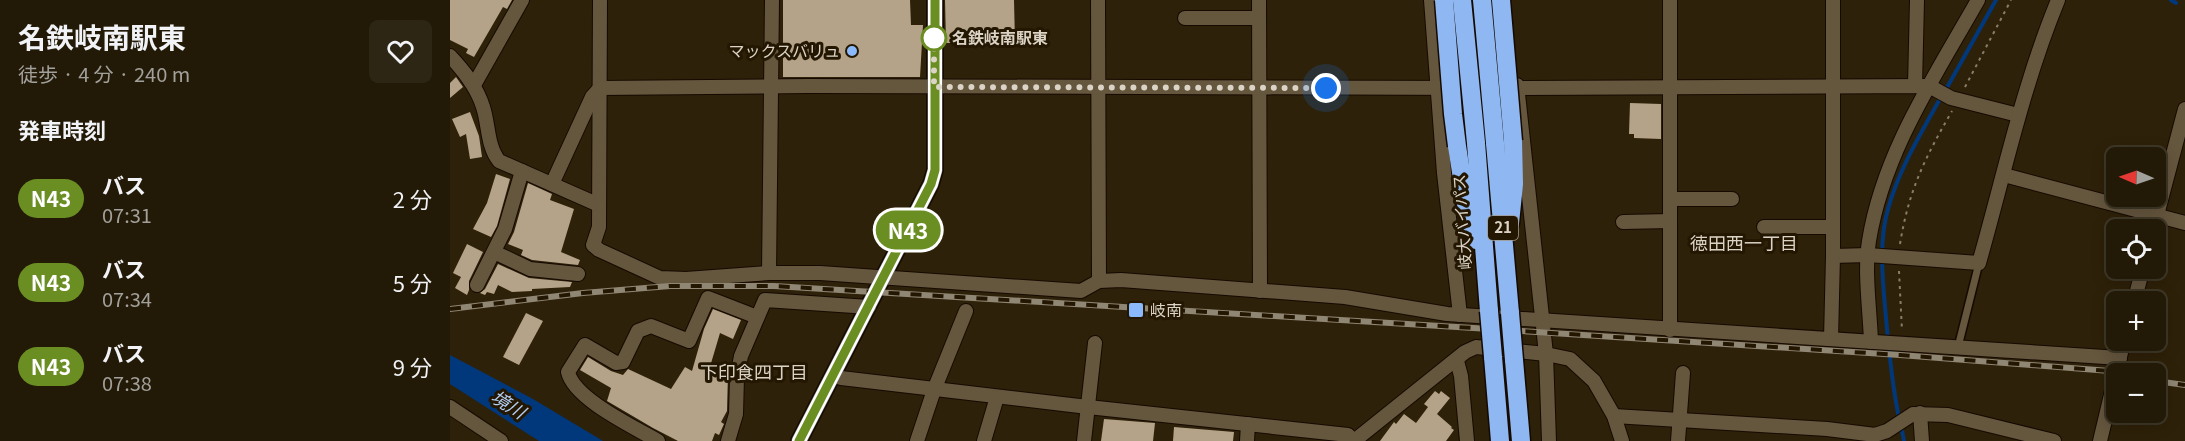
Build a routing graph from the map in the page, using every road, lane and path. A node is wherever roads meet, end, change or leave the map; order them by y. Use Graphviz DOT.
graph roads {
  1 [pos="522,0"];
  2 [pos="600,0"];
  3 [pos="772,0"];
  4 [pos="934,0"];
  5 [pos="1098,0"];
  6 [pos="1259,0"];
  7 [pos="1431,0"];
  8 [pos="1444,0"];
  9 [pos="1462,0"];
  10 [pos="1482,0"];
  11 [pos="1501,0"];
  12 [pos="1508,0"];
  13 [pos="1670,0"];
  14 [pos="1833,0"];
  15 [pos="1917,0"];
  16 [pos="1978,0"];
  17 [pos="2011,0"];
  18 [pos="2058,0"];
  19 [pos="1185,18"];
  20 [pos="1259,18"];
  21 [pos="450,56"];
  22 [pos="474,85"];
  23 [pos="772,87"];
  24 [pos="934,87"];
  25 [pos="1926,87"];
  26 [pos="600,88"];
  27 [pos="1098,88"];
  28 [pos="1259,88"];
  29 [pos="1437,88"];
  30 [pos="1517,88"];
  31 [pos="1671,88"];
  32 [pos="1833,88"];
  33 [pos="1955,98"];
  34 [pos="2185,109"];
  35 [pos="2018,115"];
  36 [pos="1504,142"];
  37 [pos="522,171"];
  38 [pos="2004,175"];
  39 [pos="552,184"];
  40 [pos="1670,199"];
  41 [pos="1732,199"];
  42 [pos="599,205"];
  43 [pos="2157,215"];
  44 [pos="2156,219"];
  45 [pos="1670,221"];
  46 [pos="1623,222"];
  47 [pos="2185,223"];
  48 [pos="1764,227"];
  49 [pos="1833,227"];
  50 [pos="494,252"];
  51 [pos="1833,256"];
  52 [pos="1871,256"];
  53 [pos="1895,257"];
  54 [pos="1979,263"];
  55 [pos="1484,264"];
  56 [pos="769,273"];
  57 [pos="578,274"];
  58 [pos="884,277"];
  59 [pos="1099,281"];
  60 [pos="477,285"];
  61 [pos="1260,291"];
  62 [pos="869,307"];
  63 [pos="966,311"];
  64 [pos="1460,315"];
  65 [pos="757,318"];
  66 [pos="1542,321"];
  67 [pos="1670,330"];
  68 [pos="1831,339"];
  69 [pos="1874,342"];
  70 [pos="1095,343"];
  71 [pos="1901,344"];
  72 [pos="1958,347"];
  73 [pos="2122,351"];
  74 [pos="1546,354"];
  75 [pos="2120,358"];
  76 [pos="1457,360"];
  77 [pos="1683,373"];
  78 [pos="833,375"];
  79 [pos="934,390"];
  80 [pos="997,397"];
  81 [pos="450,407"];
  82 [pos="1088,407"];
  83 [pos="1916,414"];
  84 [pos="1614,416"];
  85 [pos="1680,419"];
  86 [pos="1248,424"];
  87 [pos="1827,435"];
  88 [pos="501,441"];
  89 [pos="658,441"];
  90 [pos="728,441"];
  91 [pos="799,441"];
  92 [pos="916,441"];
  93 [pos="984,441"];
  94 [pos="1084,441"];
  95 [pos="1247,441"];
  96 [pos="1353,441"];
  97 [pos="1467,441"];
  98 [pos="1500,441"];
  99 [pos="1521,441"];
  100 [pos="1549,441"];
  101 [pos="1622,441"];
  102 [pos="1678,441"];
  103 [pos="1922,441"];
  104 [pos="2054,441"];
  105 [pos="2100,441"];
  1 -- 22 [label="street"];
  2 -- 26 [label="street"];
  3 -- 23 [label="street"];
  4 -- 24 [label="street"];
  5 -- 27 [label="street"];
  6 -- 20 [label="street"];
  7 -- 29 [label="street"];
  8 -- 55 [label="highway, 21, bridge"];
  9 -- 55 [label="highway, 岐大バイパス / 21, bridge"];
  10 -- 36 [label="highway, 21, bridge"];
  11 -- 36 [label="highway, 21, bridge"];
  12 -- 30 [label="street"];
  13 -- 31 [label="street"];
  14 -- 32 [label="street"];
  15 -- 25 [label="street"];
  16 -- 25 [label="street"];
  17 -- 33 [label="path"];
  18 -- 35 [label="street"];
  19 -- 20 [label="street"];
  20 -- 28 [label="street"];
  21 -- 22 [label="street"];
  22 -- 37 [label="street"];
  23 -- 24 [label="street"];
  23 -- 26 [label="street"];
  23 -- 56 [label="street"];
  24 -- 27 [label="street"];
  24 -- 58 [label="street"];
  25 -- 32 [label="street"];
  25 -- 33 [label="street"];
  25 -- 52 [label="street"];
  26 -- 39 [label="street"];
  26 -- 42 [label="street"];
  27 -- 28 [label="street"];
  27 -- 59 [label="street"];
  28 -- 29 [label="street"];
  28 -- 61 [label="street"];
  29 -- 30 [label="street"];
  29 -- 64 [label="street"];
  30 -- 31 [label="street"];
  30 -- 66 [label="street"];
  31 -- 32 [label="street"];
  31 -- 40 [label="street"];
  32 -- 49 [label="street"];
  33 -- 35 [label="street"];
  33 -- 53 [label="path"];
  34 -- 43 [label="street"];
  35 -- 38 [label="street"];
  36 -- 99 [label="highway, 21, bridge"];
  37 -- 39 [label="street"];
  37 -- 50 [label="street"];
  38 -- 43 [label="street"];
  38 -- 54 [label="street"];
  39 -- 42 [label="street"];
  40 -- 41 [label="street"];
  40 -- 45 [label="street"];
  42 -- 56 [label="street"];
  43 -- 44 [label="street"];
  43 -- 47 [label="street"];
  45 -- 46 [label="street"];
  45 -- 67 [label="street"];
  48 -- 49 [label="street"];
  49 -- 51 [label="street"];
  50 -- 57 [label="street"];
  50 -- 60 [label="street"];
  51 -- 52 [label="street"];
  51 -- 68 [label="street"];
  52 -- 53 [label="street"];
  52 -- 69 [label="street"];
  53 -- 54 [label="street"];
  53 -- 71 [label="path"];
  54 -- 72 [label="lane"];
  55 -- 98 [label="highway, 岐大バイパス / 21, bridge"];
  56 -- 58 [label="street"];
  58 -- 59 [label="street"];
  58 -- 62 [label="street"];
  59 -- 61 [label="street"];
  61 -- 64 [label="street"];
  62 -- 65 [label="street"];
  62 -- 78 [label="street"];
  63 -- 79 [label="street"];
  64 -- 66 [label="street"];
  65 -- 89 [label="street"];
  65 -- 90 [label="street"];
  66 -- 67 [label="street"];
  66 -- 74 [label="street"];
  67 -- 68 [label="street"];
  68 -- 69 [label="street"];
  69 -- 71 [label="street"];
  70 -- 82 [label="street"];
  71 -- 72 [label="street"];
  72 -- 75 [label="street"];
  73 -- 75 [label="street"];
  74 -- 76 [label="street"];
  74 -- 84 [label="street"];
  74 -- 100 [label="street"];
  75 -- 105 [label="street"];
  76 -- 96 [label="street"];
  76 -- 97 [label="street"];
  77 -- 85 [label="street"];
  78 -- 79 [label="street"];
  78 -- 91 [label="street"];
  79 -- 80 [label="street"];
  79 -- 92 [label="street"];
  80 -- 82 [label="street"];
  80 -- 93 [label="street"];
  81 -- 88 [label="street"];
  82 -- 86 [label="street"];
  82 -- 94 [label="street"];
  83 -- 87 [label="street"];
  83 -- 103 [label="street"];
  83 -- 104 [label="street"];
  84 -- 85 [label="street"];
  84 -- 101 [label="street"];
  85 -- 87 [label="street"];
  85 -- 102 [label="street"];
  86 -- 95 [label="street"];
  86 -- 96 [label="street"];
}
